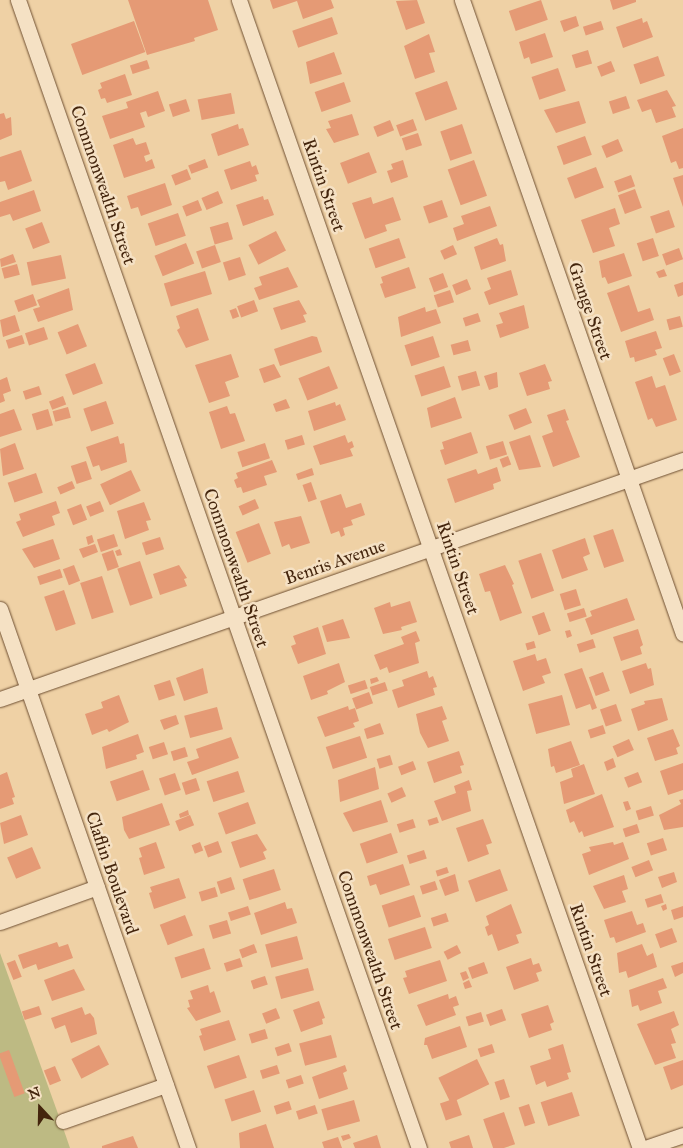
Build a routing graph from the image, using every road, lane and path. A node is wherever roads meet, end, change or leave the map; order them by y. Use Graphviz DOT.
graph roads {
  1 [pos="18,0"];
  2 [pos="239,0"];
  3 [pos="462,0"];
  4 [pos="683,460"];
  5 [pos="629,479"];
  6 [pos="431,548"];
  7 [pos="0,610"];
  8 [pos="233,617"];
  9 [pos="683,634"];
  10 [pos="28,689"];
  11 [pos="0,699"];
  12 [pos="97,887"];
  13 [pos="0,922"];
  14 [pos="166,1085"];
  15 [pos="63,1121"];
  16 [pos="683,1135"];
  17 [pos="188,1148"];
  18 [pos="419,1148"];
  19 [pos="640,1148"];
  20 [pos="645,1148"];
  1 -- 8 [label="street, Commonwealth Street"];
  2 -- 6 [label="street, Rintin Street"];
  3 -- 5 [label="street, Grange Street"];
  4 -- 5 [label="street, Benris Avenue"];
  5 -- 6 [label="street, Benris Avenue"];
  5 -- 9 [label="street, Grange Street"];
  6 -- 8 [label="street, Benris Avenue"];
  6 -- 19 [label="street, Rintin Street"];
  7 -- 10 [label="street, Claflin Boulevard"];
  8 -- 10 [label="street, Benris Avenue"];
  8 -- 18 [label="street, Commonwealth Street"];
  10 -- 11 [label="street, Benris Avenue"];
  10 -- 12 [label="street, Claflin Boulevard"];
  12 -- 13 [label="street"];
  12 -- 14 [label="street, Claflin Boulevard"];
  14 -- 15 [label="street"];
  14 -- 17 [label="street, Claflin Boulevard"];
  16 -- 20 [label="street"];
}
